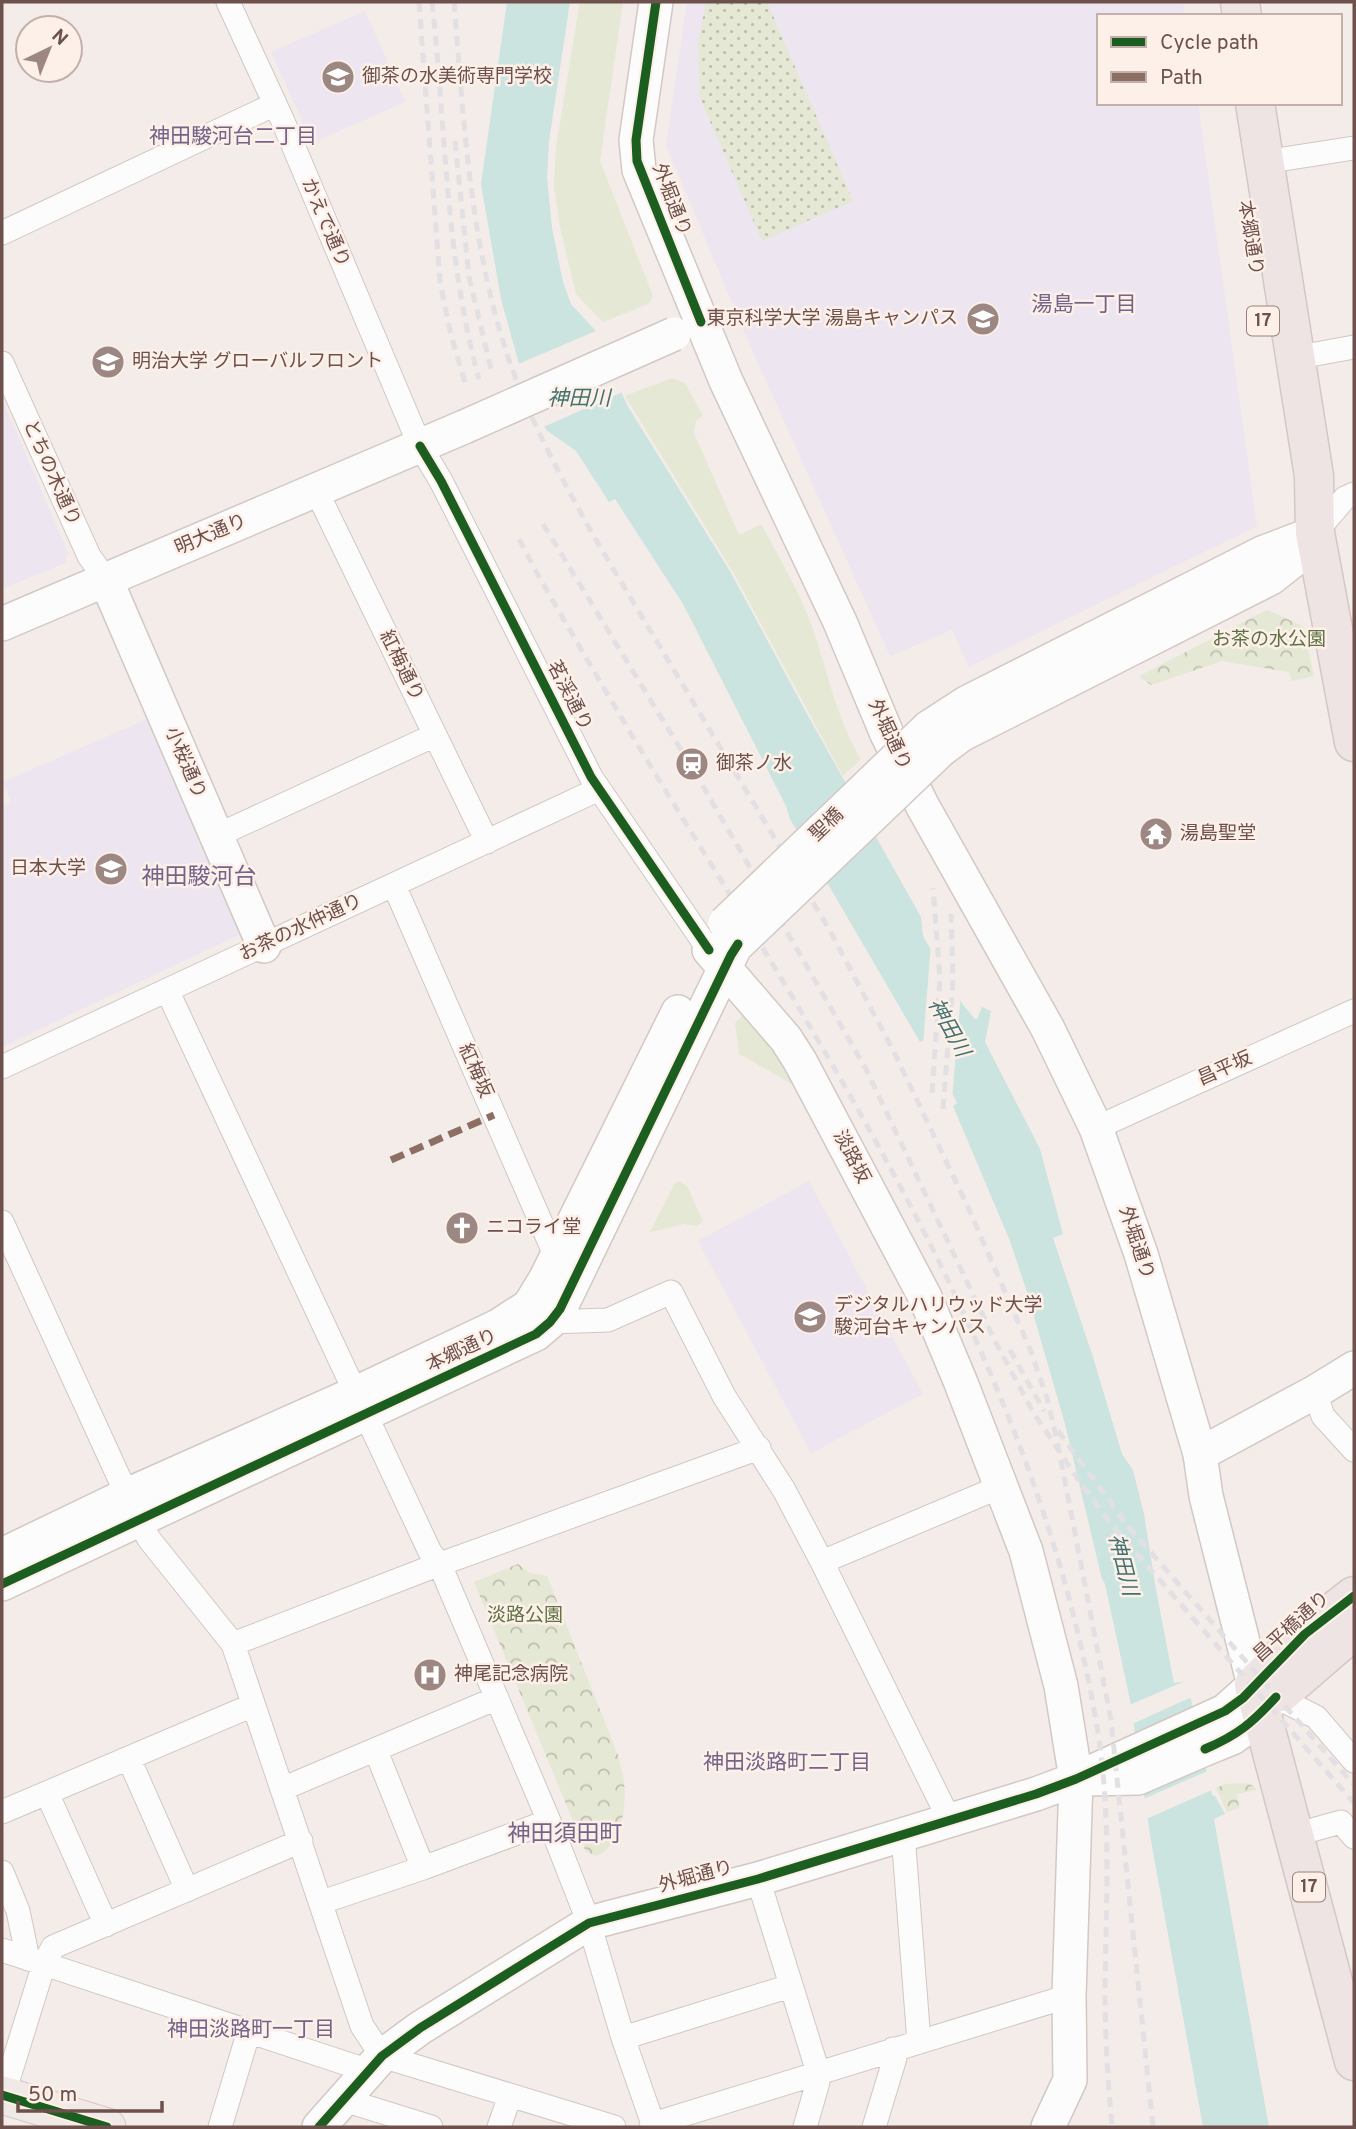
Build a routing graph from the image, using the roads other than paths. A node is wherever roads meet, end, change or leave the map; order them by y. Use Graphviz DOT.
graph roads {
  1 [pos="228,2"];
  2 [pos="656,2"];
  3 [pos="275,104"];
  4 [pos="1229,105"];
  5 [pos="1255,105"];
  6 [pos="1354,148"];
  7 [pos="1264,162"];
  8 [pos="2,233"];
  9 [pos="688,328"];
  10 [pos="1354,347"];
  11 [pos="1294,358"];
  12 [pos="2,363"];
  13 [pos="420,446"];
  14 [pos="316,490"];
  15 [pos="1354,494"];
  16 [pos="1315,533"];
  17 [pos="106,580"];
  18 [pos="2,624"];
  19 [pos="435,735"];
  20 [pos="1354,742"];
  21 [pos="599,789"];
  22 [pos="216,836"];
  23 [pos="487,842"];
  24 [pos="394,886"];
  25 [pos="264,946"];
  26 [pos="724,946"];
  27 [pos="167,990"];
  28 [pos="1354,1010"];
  29 [pos="2,1066"];
  30 [pos="1096,1128"];
  31 [pos="2,1222"];
  32 [pos="556,1257"];
  33 [pos="550,1322"];
  34 [pos="1354,1368"];
  35 [pos="1315,1392"];
  36 [pos="361,1404"];
  37 [pos="759,1448"];
  38 [pos="1354,1450"];
  39 [pos="1200,1454"];
  40 [pos="1002,1486"];
  41 [pos="132,1507"];
  42 [pos="2,1555"];
  43 [pos="822,1562"];
  44 [pos="440,1565"];
  45 [pos="2,1584"];
  46 [pos="1354,1596"];
  47 [pos="1354,1630"];
  48 [pos="233,1644"];
  49 [pos="1265,1692"];
  50 [pos="497,1698"];
  51 [pos="253,1705"];
  52 [pos="376,1751"];
  53 [pos="129,1759"];
  54 [pos="1354,1761"];
  55 [pos="1076,1779"];
  56 [pos="282,1789"];
  57 [pos="47,1793"];
  58 [pos="2,1812"];
  59 [pos="949,1819"];
  60 [pos="549,1821"];
  61 [pos="1340,1825"];
  62 [pos="903,1834"];
  63 [pos="301,1842"];
  64 [pos="423,1868"];
  65 [pos="2,1872"];
  66 [pos="758,1879"];
  67 [pos="187,1890"];
  68 [pos="322,1902"];
  69 [pos="589,1923"];
  70 [pos="106,1925"];
  71 [pos="2,1950"];
  72 [pos="36,1961"];
  73 [pos="1354,1982"];
  74 [pos="790,1986"];
  75 [pos="1069,1996"];
  76 [pos="249,2031"];
  77 [pos="623,2038"];
  78 [pos="919,2042"];
  79 [pos="893,2049"];
  80 [pos="1354,2061"];
  81 [pos="376,2064"];
  82 [pos="818,2072"];
  83 [pos="2,2095"];
  84 [pos="510,2096"];
  85 [pos="344,2100"];
  86 [pos="652,2125"];
  87 [pos="107,2127"];
  88 [pos="220,2127"];
  89 [pos="319,2127"];
  90 [pos="431,2127"];
  91 [pos="499,2127"];
  92 [pos="614,2127"];
  93 [pos="805,2127"];
  94 [pos="874,2127"];
  95 [pos="1048,2127"];
  1 -- 3 [label="street, かえで通り"];
  2 -- 9 [label="main road, 外堀通り"];
  3 -- 8 [label="street"];
  3 -- 13 [label="street, かえで通り"];
  4 -- 16 [label="highway, 本郷通り / 17"];
  5 -- 7 [label="highway, 本郷通り / 17"];
  6 -- 7 [label="street"];
  7 -- 11 [label="highway, 本郷通り / 17"];
  9 -- 13 [label="main road, 明大通り, bridge"];
  9 -- 30 [label="main road, 外堀通り"];
  10 -- 11 [label="street"];
  11 -- 16 [label="highway, 本郷通り / 17"];
  12 -- 17 [label="street, とちの木通り"];
  13 -- 14 [label="main road, 明大通り"];
  13 -- 21 [label="street, 茗渓通り"];
  14 -- 17 [label="main road, 明大通り"];
  14 -- 19 [label="street, 紅梅通り"];
  15 -- 16 [label="street"];
  16 -- 20 [label="highway, 17"];
  16 -- 26 [label="main road, 聖橋, bridge"];
  17 -- 18 [label="main road, 明大通り"];
  17 -- 22 [label="main road, 小桜通り"];
  19 -- 22 [label="street"];
  19 -- 23 [label="street, 紅梅通り"];
  21 -- 23 [label="street, お茶の水仲通り"];
  21 -- 26 [label="street, 茗渓通り"];
  22 -- 25 [label="main road, 小桜通り"];
  23 -- 24 [label="street, お茶の水仲通り"];
  24 -- 25 [label="street, お茶の水仲通り"];
  24 -- 32 [label="street, 紅梅坂"];
  25 -- 27 [label="street, お茶の水仲通り"];
  26 -- 32 [label="main road, 本郷通り"];
  26 -- 33 [label="main road, 本郷通り"];
  26 -- 40 [label="main road, 淡路坂"];
  27 -- 29 [label="street, お茶の水仲通り"];
  27 -- 36 [label="street"];
  28 -- 30 [label="street, 昌平坂"];
  30 -- 39 [label="main road, 外堀通り"];
  31 -- 41 [label="street"];
  32 -- 36 [label="main road, 本郷通り"];
  33 -- 36 [label="main road, 本郷通り"];
  33 -- 37 [label="street"];
  34 -- 35 [label="main road"];
  35 -- 38 [label="street"];
  35 -- 39 [label="main road"];
  36 -- 41 [label="main road, 本郷通り"];
  36 -- 44 [label="street"];
  37 -- 43 [label="street"];
  37 -- 44 [label="street"];
  39 -- 49 [label="main road, 外堀通り"];
  40 -- 43 [label="street"];
  40 -- 55 [label="main road, 淡路坂"];
  41 -- 42 [label="main road, 本郷通り"];
  41 -- 45 [label="main road, 本郷通り"];
  41 -- 48 [label="street"];
  43 -- 59 [label="street"];
  44 -- 48 [label="street"];
  44 -- 50 [label="street"];
  46 -- 49 [label="highway, 昌平橋通り"];
  47 -- 49 [label="highway"];
  48 -- 51 [label="street"];
  49 -- 54 [label="street"];
  49 -- 55 [label="main road, 外堀通り"];
  49 -- 61 [label="highway, 17"];
  49 -- 80 [label="highway, 17"];
  50 -- 52 [label="street"];
  50 -- 60 [label="street"];
  51 -- 53 [label="street"];
  51 -- 56 [label="street"];
  52 -- 56 [label="street"];
  52 -- 64 [label="street"];
  53 -- 57 [label="street"];
  53 -- 67 [label="street"];
  55 -- 59 [label="main road, 外堀通り"];
  55 -- 75 [label="main road, 淡路坂"];
  56 -- 63 [label="street"];
  57 -- 58 [label="street"];
  57 -- 70 [label="street"];
  59 -- 62 [label="main road, 外堀通り"];
  60 -- 64 [label="street"];
  60 -- 69 [label="street"];
  61 -- 73 [label="highway, 17"];
  62 -- 66 [label="main road, 外堀通り"];
  62 -- 78 [label="street"];
  63 -- 67 [label="street"];
  63 -- 68 [label="street"];
  64 -- 68 [label="street"];
  65 -- 72 [label="street"];
  66 -- 69 [label="main road, 外堀通り"];
  66 -- 74 [label="street"];
  67 -- 70 [label="street"];
  68 -- 81 [label="street"];
  69 -- 77 [label="street"];
  69 -- 81 [label="main road, 外堀通り"];
  70 -- 72 [label="street"];
  71 -- 72 [label="street"];
  72 -- 76 [label="street"];
  72 -- 83 [label="street"];
  74 -- 77 [label="street"];
  74 -- 82 [label="street"];
  75 -- 78 [label="street"];
  75 -- 95 [label="main road, 淡路坂"];
  76 -- 81 [label="street"];
  76 -- 88 [label="street"];
  77 -- 86 [label="street"];
  78 -- 79 [label="street"];
  79 -- 82 [label="street"];
  79 -- 94 [label="street"];
  81 -- 84 [label="street"];
  81 -- 85 [label="main road, 外堀通り"];
  82 -- 86 [label="street"];
  82 -- 93 [label="street"];
  83 -- 87 [label="main road"];
  84 -- 91 [label="street"];
  84 -- 92 [label="street"];
  85 -- 89 [label="main road, 外堀通り"];
  85 -- 90 [label="street"];
}
